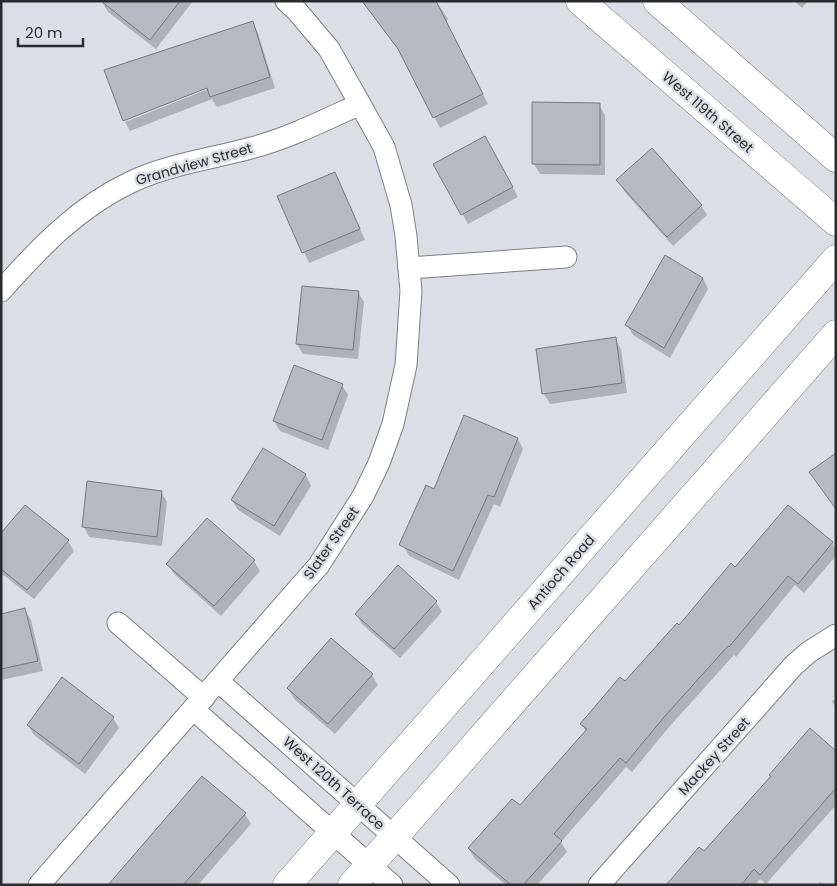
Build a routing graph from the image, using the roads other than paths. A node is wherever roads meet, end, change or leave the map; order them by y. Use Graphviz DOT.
graph roads {
  1 [pos="286,1"];
  2 [pos="580,1"];
  3 [pos="657,1"];
  4 [pos="360,104"];
  5 [pos="836,158"];
  6 [pos="836,222"];
  7 [pos="566,257"];
  8 [pos="836,259"];
  9 [pos="409,268"];
  10 [pos="1,291"];
  11 [pos="836,334"];
  12 [pos="118,623"];
  13 [pos="836,635"];
  14 [pos="218,681"];
  15 [pos="198,704"];
  16 [pos="358,804"];
  17 [pos="333,832"];
  18 [pos="394,837"];
  19 [pos="370,865"];
  20 [pos="39,885"];
  21 [pos="287,885"];
  22 [pos="352,885"];
  23 [pos="392,885"];
  24 [pos="449,885"];
  25 [pos="599,885"];
  1 -- 4 [label="street, Slater Street"];
  2 -- 6 [label="main road, West 119th Street"];
  3 -- 5 [label="main road"];
  4 -- 9 [label="street, Slater Street"];
  4 -- 10 [label="street, Grandview Street"];
  7 -- 9 [label="street"];
  8 -- 16 [label="main road, Antioch Road"];
  9 -- 14 [label="street, Slater Street"];
  11 -- 18 [label="main road"];
  12 -- 15 [label="street"];
  13 -- 25 [label="street, Mackey Street"];
  14 -- 15 [label="street, Slater Street"];
  14 -- 16 [label="street, West 120th Terrace"];
  15 -- 17 [label="street"];
  15 -- 20 [label="street, Slater Street"];
  16 -- 17 [label="main road, Antioch Road"];
  16 -- 18 [label="street, West 120th Terrace"];
  17 -- 19 [label="street"];
  17 -- 21 [label="main road, Antioch Road"];
  18 -- 19 [label="main road"];
  18 -- 24 [label="street, West 120th Terrace"];
  19 -- 22 [label="main road"];
  19 -- 23 [label="street"];
}
